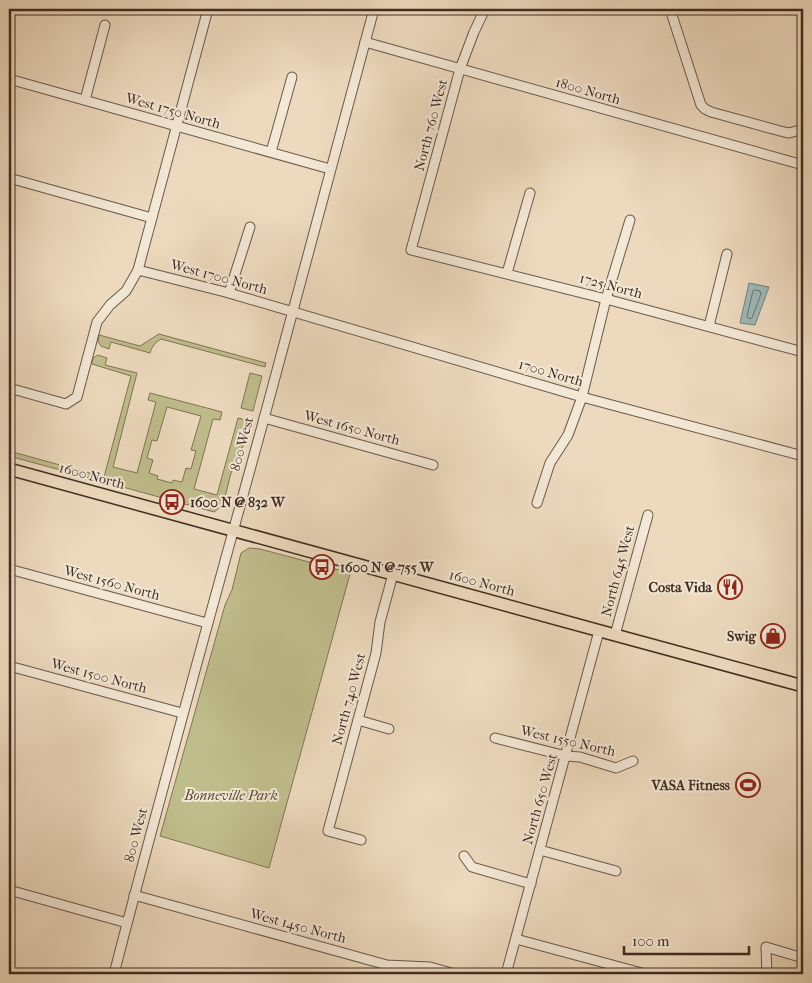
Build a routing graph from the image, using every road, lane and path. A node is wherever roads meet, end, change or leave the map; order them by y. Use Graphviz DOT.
graph roads {
  1 [pos="208,9"];
  2 [pos="374,9"];
  3 [pos="485,9"];
  4 [pos="670,9"];
  5 [pos="734,9"];
  6 [pos="763,9"];
  7 [pos="105,25"];
  8 [pos="365,42"];
  9 [pos="460,69"];
  10 [pos="292,76"];
  11 [pos="9,79"];
  12 [pos="85,100"];
  13 [pos="176,126"];
  14 [pos="803,129"];
  15 [pos="271,152"];
  16 [pos="803,165"];
  17 [pos="330,169"];
  18 [pos="9,178"];
  19 [pos="530,193"];
  20 [pos="152,218"];
  21 [pos="630,220"];
  22 [pos="250,227"];
  23 [pos="411,250"];
  24 [pos="727,254"];
  25 [pos="138,270"];
  26 [pos="507,273"];
  27 [pos="229,294"];
  28 [pos="606,299"];
  29 [pos="292,312"];
  30 [pos="709,326"];
  31 [pos="803,352"];
  32 [pos="9,388"];
  33 [pos="582,396"];
  34 [pos="264,418"];
  35 [pos="803,456"];
  36 [pos="433,465"];
  37 [pos="9,469"];
  38 [pos="537,504"];
  39 [pos="648,515"];
  40 [pos="233,530"];
  41 [pos="9,569"];
  42 [pos="393,574"];
  43 [pos="207,623"];
  44 [pos="599,631"];
  45 [pos="615,635"];
  46 [pos="9,666"];
  47 [pos="803,686"];
  48 [pos="182,713"];
  49 [pos="358,720"];
  50 [pos="389,729"];
  51 [pos="496,738"];
  52 [pos="566,756"];
  53 [pos="633,761"];
  54 [pos="361,840"];
  55 [pos="540,850"];
  56 [pos="464,856"];
  57 [pos="616,871"];
  58 [pos="531,884"];
  59 [pos="9,890"];
  60 [pos="134,895"];
  61 [pos="127,923"];
  62 [pos="516,939"];
  63 [pos="803,958"];
  64 [pos="642,973"];
  65 [pos="114,974"];
  66 [pos="455,974"];
  67 [pos="506,974"];
  68 [pos="767,974"];
  1 -- 13 [label="street"];
  2 -- 8 [label="street, 800 West"];
  3 -- 9 [label="street, North 760 West"];
  4 -- 14 [label="street"];
  5 -- 6 [label="street"];
  7 -- 12 [label="street"];
  8 -- 9 [label="street, 1800 North"];
  8 -- 17 [label="street, 800 West"];
  9 -- 16 [label="street, 1800 North"];
  9 -- 23 [label="street, North 760 West"];
  10 -- 15 [label="street"];
  11 -- 12 [label="street, West 1750 North"];
  12 -- 13 [label="street, West 1750 North"];
  13 -- 15 [label="street, West 1750 North"];
  13 -- 20 [label="street"];
  15 -- 17 [label="street, West 1750 North"];
  17 -- 29 [label="street, 800 West"];
  18 -- 20 [label="street"];
  19 -- 26 [label="street"];
  20 -- 25 [label="street"];
  21 -- 28 [label="street"];
  22 -- 27 [label="street"];
  23 -- 26 [label="street, 1725 North"];
  24 -- 30 [label="street"];
  25 -- 27 [label="street, West 1700 North"];
  25 -- 32 [label="street"];
  26 -- 28 [label="street, 1725 North"];
  27 -- 29 [label="street, West 1700 North"];
  28 -- 30 [label="street, 1725 North"];
  28 -- 33 [label="street"];
  29 -- 33 [label="street, 1700 North"];
  29 -- 34 [label="street, 800 West"];
  30 -- 31 [label="street, 1725 North"];
  33 -- 35 [label="street, 1700 North"];
  33 -- 38 [label="street"];
  34 -- 36 [label="street, West 1650 North"];
  34 -- 40 [label="street, 800 West"];
  37 -- 40 [label="main road, 1600 North"];
  39 -- 45 [label="street, North 645 West"];
  40 -- 42 [label="main road, 1600 North"];
  40 -- 43 [label="street, 800 West"];
  41 -- 43 [label="street, West 1560 North"];
  42 -- 44 [label="main road, 1600 North"];
  42 -- 49 [label="street, North 740 West"];
  43 -- 48 [label="street, 800 West"];
  44 -- 45 [label="main road, 1600 North"];
  44 -- 52 [label="street, North 650 West"];
  45 -- 47 [label="main road, 1600 North"];
  46 -- 48 [label="street, West 1500 North"];
  48 -- 60 [label="street, 800 West"];
  49 -- 50 [label="street"];
  49 -- 54 [label="street, North 740 West"];
  51 -- 52 [label="street, West 1550 North"];
  52 -- 53 [label="street, West 1550 North"];
  52 -- 55 [label="street, North 650 West"];
  55 -- 57 [label="street"];
  55 -- 58 [label="street, North 650 West"];
  56 -- 58 [label="street"];
  58 -- 62 [label="street, North 650 West"];
  59 -- 61 [label="street"];
  60 -- 61 [label="street, 800 West"];
  60 -- 66 [label="street, West 1450 North"];
  61 -- 65 [label="street, 800 West"];
  62 -- 64 [label="street"];
  62 -- 67 [label="street, North 650 West"];
  63 -- 68 [label="street"];
}
